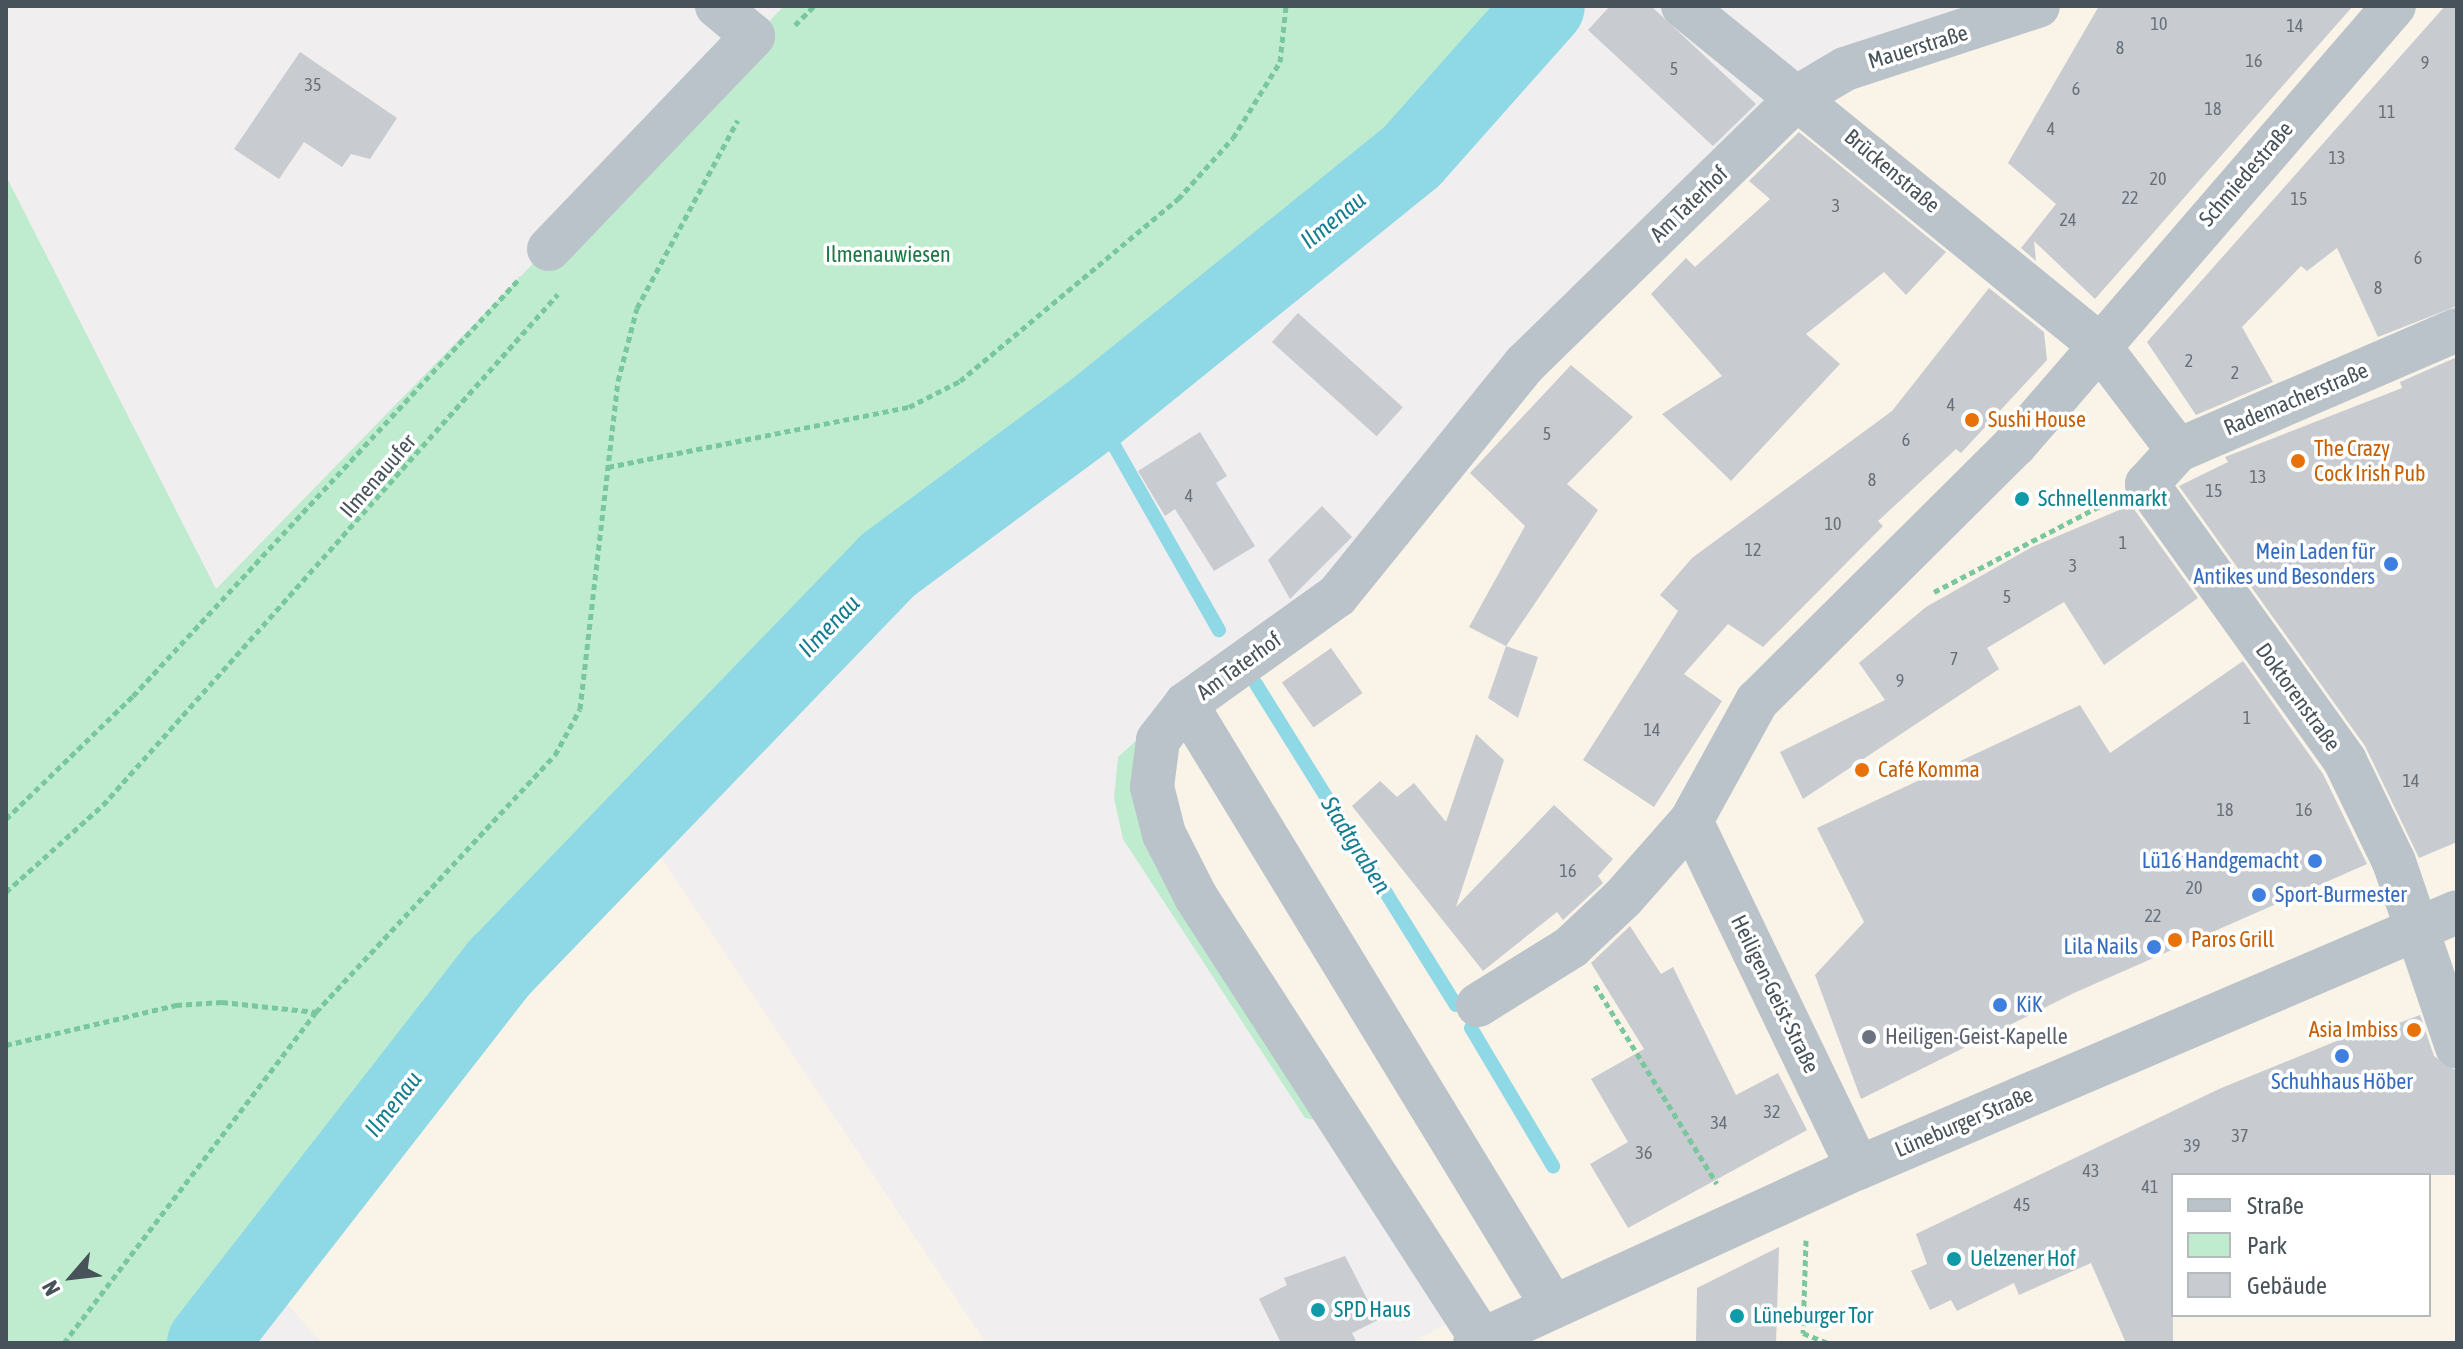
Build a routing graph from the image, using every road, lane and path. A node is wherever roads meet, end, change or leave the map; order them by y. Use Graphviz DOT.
graph roads {
  1 [pos="717,6"];
  2 [pos="1286,6"];
  3 [pos="1683,6"];
  4 [pos="2038,6"];
  5 [pos="2394,6"];
  6 [pos="1801,95"];
  7 [pos="743,106"];
  8 [pos="556,269"];
  9 [pos="2457,330"];
  10 [pos="2096,342"];
  11 [pos="2178,450"];
  12 [pos="608,467"];
  13 [pos="2147,484"];
  14 [pos="1920,601"];
  15 [pos="1186,704"];
  16 [pos="6,819"];
  17 [pos="1691,821"];
  18 [pos="6,892"];
  19 [pos="2457,912"];
  20 [pos="2415,929"];
  21 [pos="1571,947"];
  22 [pos="1478,1005"];
  23 [pos="316,1012"];
  24 [pos="6,1045"];
  25 [pos="2457,1047"];
  26 [pos="1858,1168"];
  27 [pos="1807,1191"];
  28 [pos="1740,1222"];
  29 [pos="1553,1307"];
  30 [pos="1479,1341"];
  31 [pos="64,1343"];
  32 [pos="1828,1343"];
  1 -- 8 [label="street"];
  2 -- 12 [label="path"];
  3 -- 6 [label="street, Brückenstraße"];
  4 -- 6 [label="street, Mauerstraße"];
  5 -- 10 [label="street, Schmiedestraße"];
  6 -- 10 [label="street, Brückenstraße"];
  6 -- 15 [label="street, Am Taterhof"];
  7 -- 12 [label="path"];
  8 -- 16 [label="path"];
  8 -- 18 [label="path, Ilmenauufer"];
  9 -- 11 [label="street, Rademacherstraße"];
  10 -- 11 [label="street"];
  10 -- 17 [label="street"];
  11 -- 13 [label="street, Rademacherstraße"];
  12 -- 23 [label="path"];
  13 -- 14 [label="path"];
  13 -- 20 [label="street, Doktorenstraße"];
  15 -- 29 [label="street"];
  15 -- 30 [label="street, Am Taterhof"];
  17 -- 21 [label="street"];
  17 -- 26 [label="street, Heiligen-Geist-Straße"];
  19 -- 20 [label="street, Lüneburger Straße"];
  20 -- 25 [label="street, Doktorenstraße"];
  20 -- 26 [label="street, Lüneburger Straße"];
  21 -- 22 [label="street"];
  21 -- 28 [label="path"];
  23 -- 24 [label="path"];
  23 -- 31 [label="path"];
  26 -- 27 [label="street, Lüneburger Straße"];
  27 -- 28 [label="street, Lüneburger Straße"];
  27 -- 32 [label="path"];
  28 -- 29 [label="street, Lüneburger Straße"];
  29 -- 30 [label="street, Lüneburger Straße"];
}
